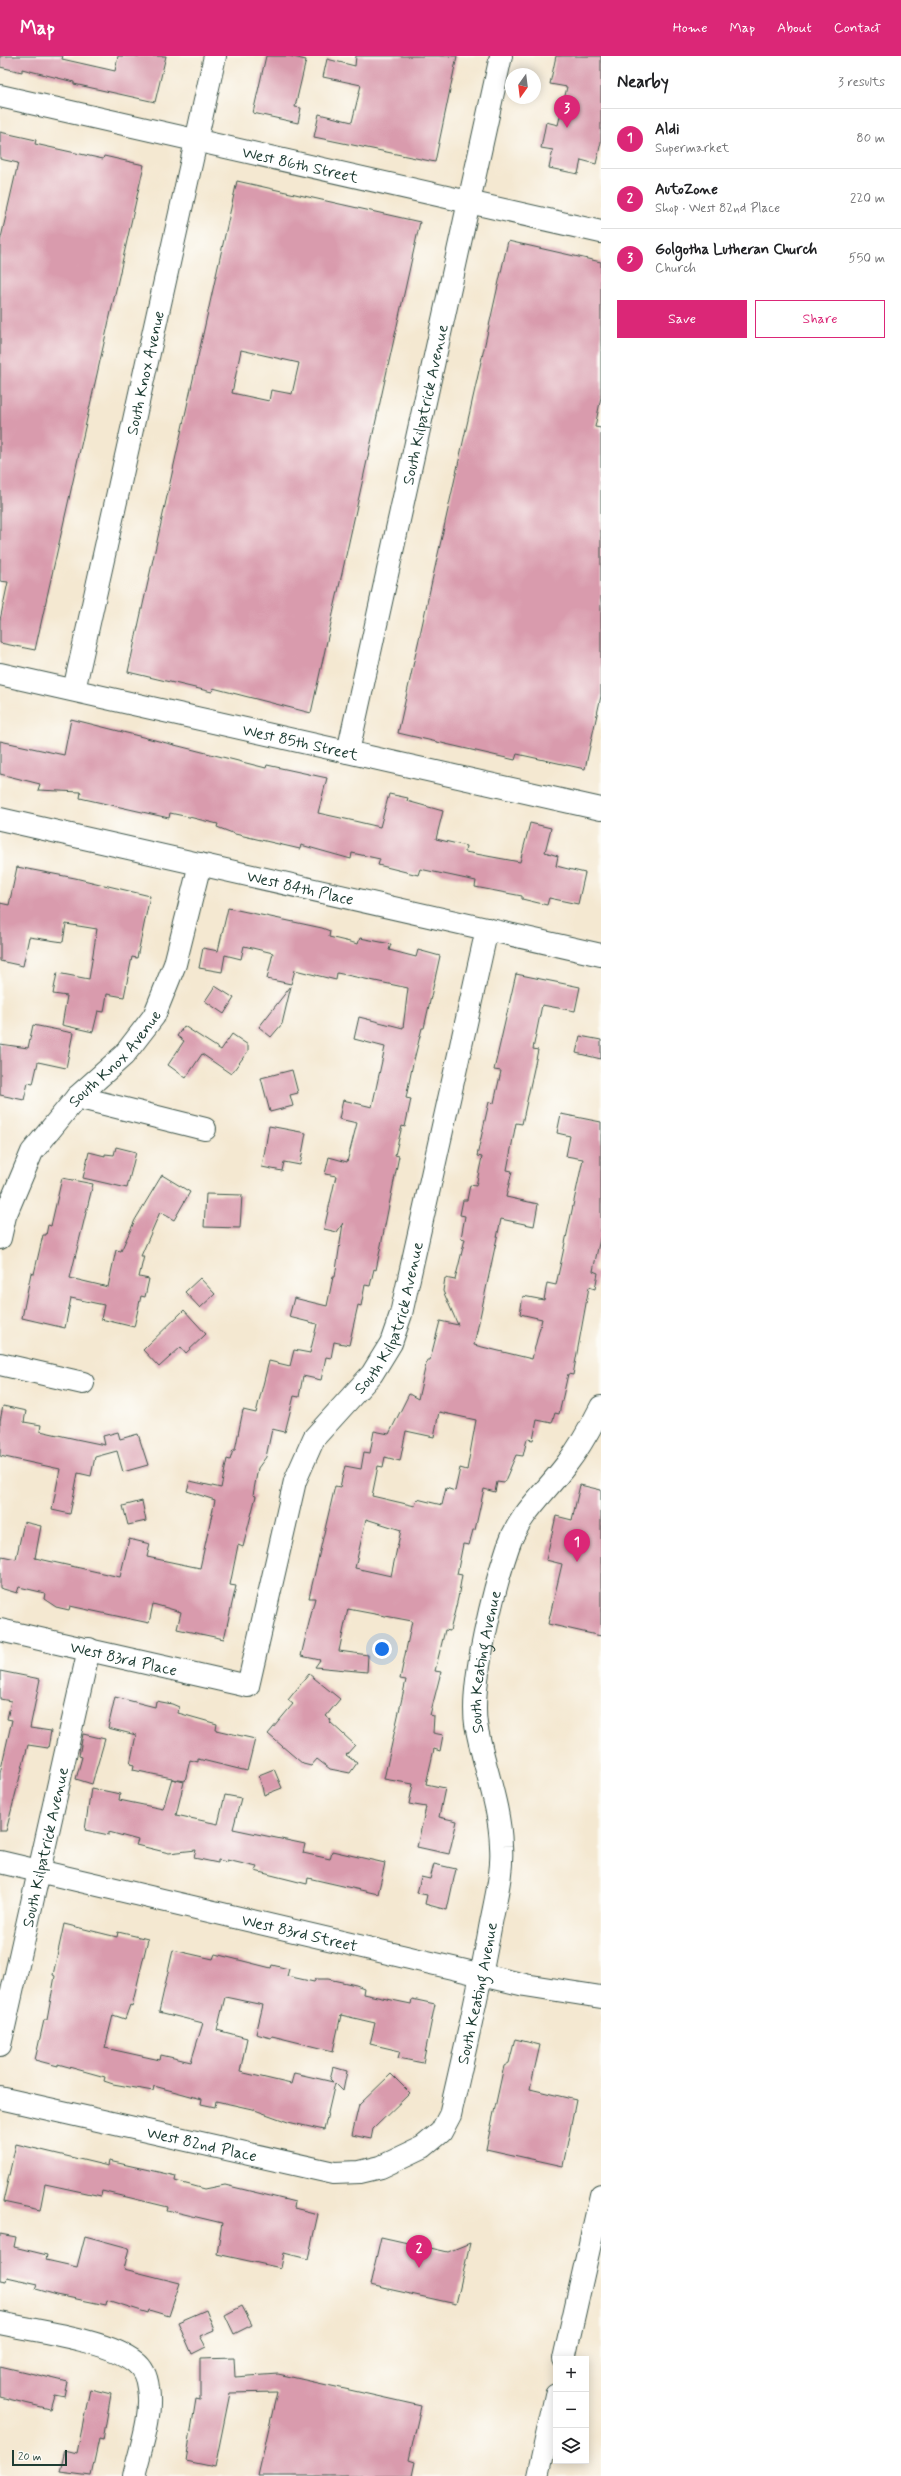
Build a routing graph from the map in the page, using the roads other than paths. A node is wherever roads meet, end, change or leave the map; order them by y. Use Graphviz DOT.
graph roads {
  1 [pos="215,56"];
  2 [pos="501,56"];
  3 [pos="0,96"];
  4 [pos="196,140"];
  5 [pos="469,202"];
  6 [pos="601,232"];
  7 [pos="0,674"];
  8 [pos="74,690"];
  9 [pos="348,752"];
  10 [pos="601,809"];
  11 [pos="0,819"];
  12 [pos="200,864"];
  13 [pos="486,929"];
  14 [pos="601,955"];
  15 [pos="77,1097"];
  16 [pos="205,1129"];
  17 [pos="0,1238"];
  18 [pos="0,1364"];
  19 [pos="83,1383"];
  20 [pos="601,1407"];
  21 [pos="0,1630"];
  22 [pos="89,1650"];
  23 [pos="248,1686"];
  24 [pos="0,1862"];
  25 [pos="38,1871"];
  26 [pos="481,1974"];
  27 [pos="601,1997"];
  28 [pos="0,2045"];
  29 [pos="0,2098"];
  30 [pos="402,2157"];
  31 [pos="601,2195"];
  32 [pos="0,2323"];
  33 [pos="565,2356"];
  34 [pos="553,2408"];
  35 [pos="134,2476"];
  36 [pos="538,2476"];
  1 -- 4 [label="street, South Knox Avenue"];
  2 -- 5 [label="street, South Kilpatrick Avenue"];
  3 -- 4 [label="street, West 86th Street"];
  4 -- 5 [label="street, West 86th Street"];
  4 -- 8 [label="street, South Knox Avenue"];
  5 -- 6 [label="street, West 86th Street"];
  5 -- 9 [label="street, South Kilpatrick Avenue"];
  7 -- 8 [label="street, West 85th Street"];
  8 -- 9 [label="street, West 85th Street"];
  9 -- 10 [label="street, West 85th Street"];
  11 -- 12 [label="street, West 84th Place"];
  12 -- 13 [label="street, West 84th Place"];
  12 -- 15 [label="street, South Knox Avenue"];
  13 -- 14 [label="street, West 84th Place"];
  13 -- 23 [label="street, South Kilpatrick Avenue"];
  15 -- 16 [label="street"];
  15 -- 17 [label="street, South Knox Avenue"];
  18 -- 19 [label="street"];
  20 -- 26 [label="street, South Keating Avenue"];
  21 -- 22 [label="street, West 83rd Place"];
  22 -- 23 [label="street, West 83rd Place"];
  22 -- 25 [label="street, South Kilpatrick Avenue"];
  24 -- 25 [label="street, West 83rd Street"];
  25 -- 26 [label="street, West 83rd Street"];
  25 -- 28 [label="street, South Kilpatrick Avenue"];
  26 -- 27 [label="street, West 83rd Street"];
  26 -- 30 [label="street, South Keating Avenue"];
  29 -- 30 [label="street, West 82nd Place"];
  31 -- 33 [label="street"];
  32 -- 35 [label="street"];
  34 -- 36 [label="street"];
}
